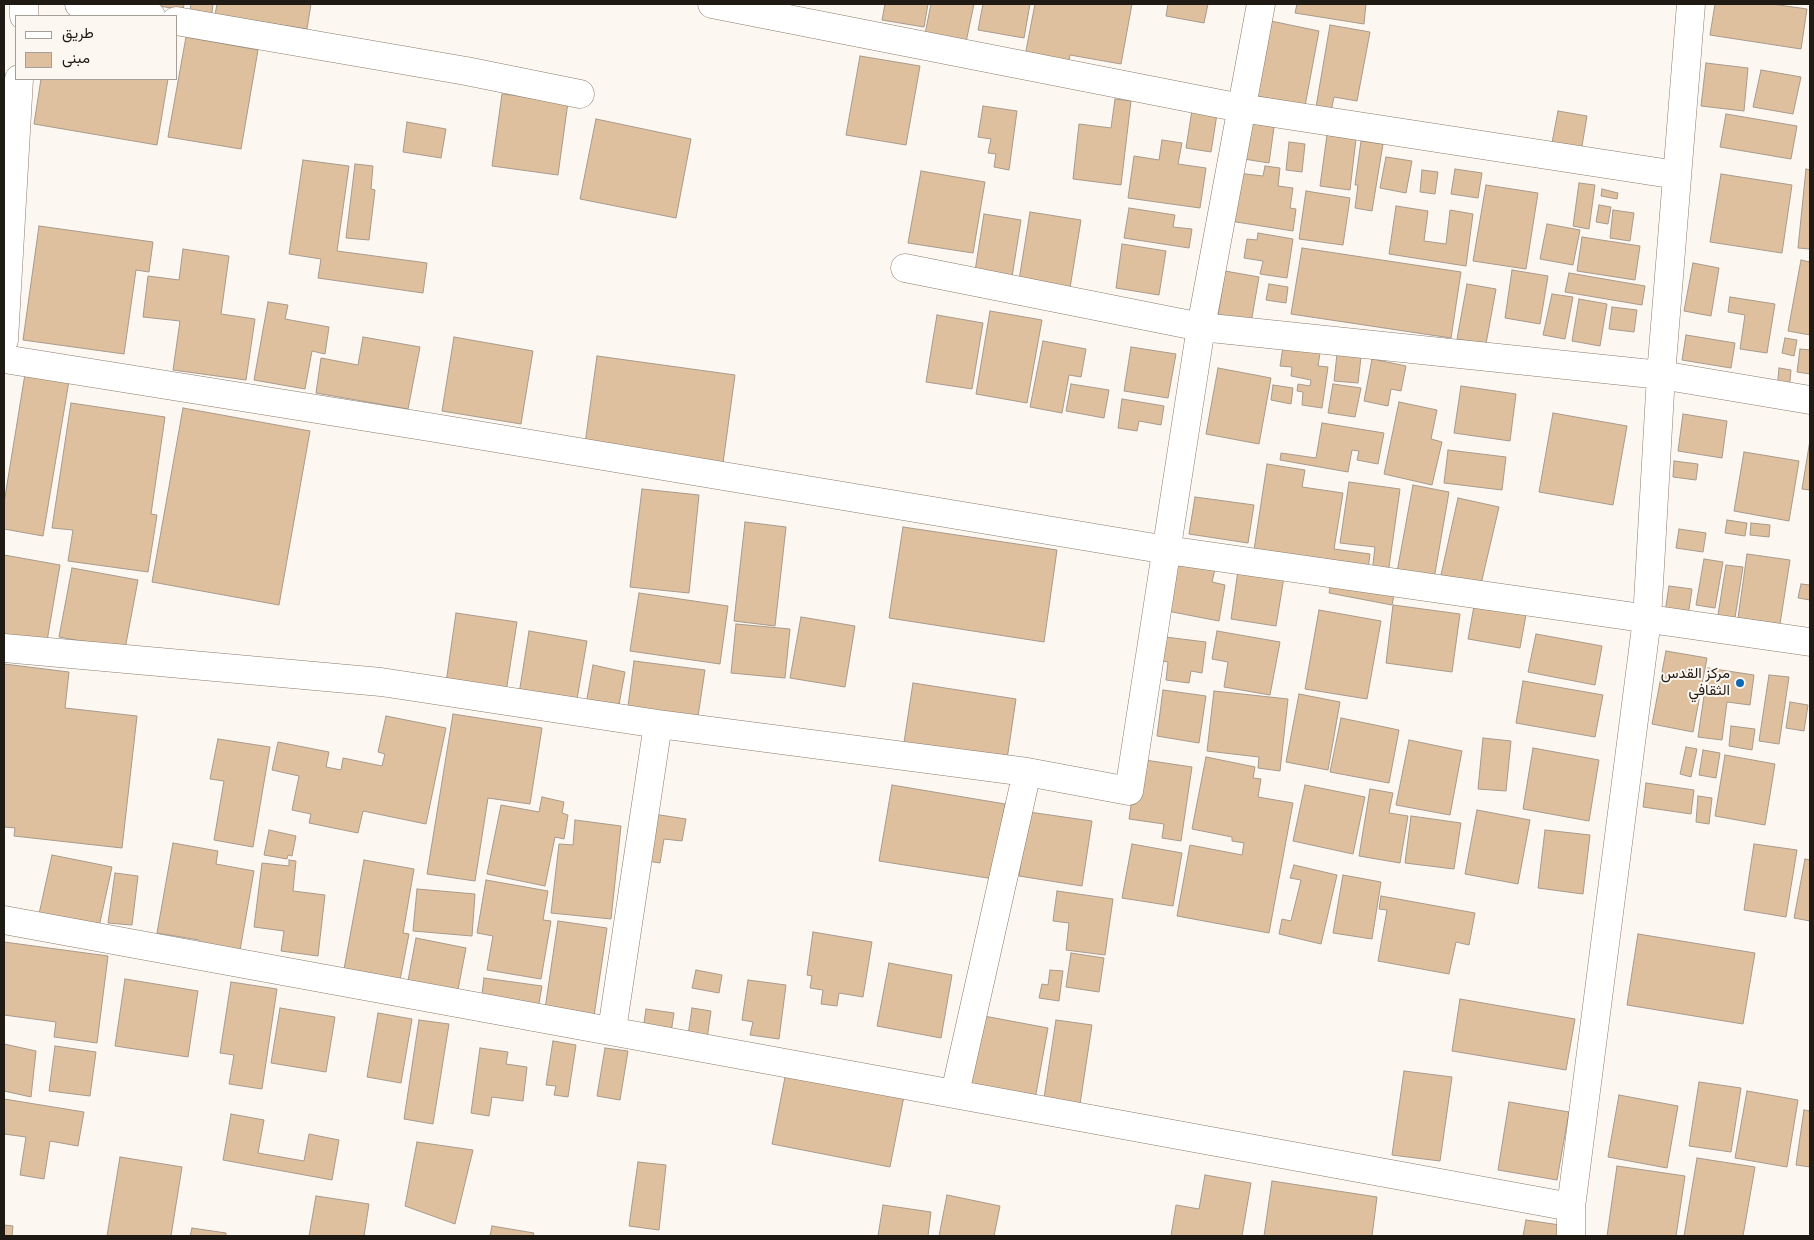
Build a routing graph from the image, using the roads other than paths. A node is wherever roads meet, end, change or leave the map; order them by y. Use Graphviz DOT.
graph roads {
  1 [pos="79,4"];
  2 [pos="712,4"];
  3 [pos="1261,4"];
  4 [pos="1691,4"];
  5 [pos="145,15"];
  6 [pos="178,21"];
  7 [pos="19,80"];
  8 [pos="580,94"];
  9 [pos="1241,108"];
  10 [pos="1677,175"];
  11 [pos="8,195"];
  12 [pos="905,268"];
  13 [pos="1201,327"];
  14 [pos="4,340"];
  15 [pos="4,359"];
  16 [pos="1661,376"];
  17 [pos="1810,400"];
  18 [pos="1167,550"];
  19 [pos="1647,620"];
  20 [pos="1810,642"];
  21 [pos="4,648"];
  22 [pos="658,724"];
  23 [pos="1027,772"];
  24 [pos="4,920"];
  25 [pos="612,1030"];
  26 [pos="955,1093"];
  27 [pos="1571,1207"];
  28 [pos="1571,1236"];
  1 -- 5 [label="street"];
  2 -- 9 [label="street"];
  3 -- 9 [label="street"];
  4 -- 10 [label="street"];
  6 -- 8 [label="street"];
  7 -- 11 [label="street"];
  9 -- 10 [label="street"];
  9 -- 13 [label="street"];
  10 -- 16 [label="street"];
  11 -- 14 [label="street"];
  12 -- 13 [label="street"];
  13 -- 16 [label="street"];
  13 -- 18 [label="street"];
  15 -- 18 [label="street"];
  16 -- 17 [label="street"];
  16 -- 19 [label="street"];
  18 -- 19 [label="street"];
  18 -- 23 [label="street"];
  19 -- 20 [label="street"];
  19 -- 27 [label="street"];
  21 -- 22 [label="street"];
  22 -- 23 [label="street"];
  22 -- 25 [label="street"];
  23 -- 26 [label="street"];
  24 -- 25 [label="street"];
  25 -- 26 [label="street"];
  26 -- 27 [label="street"];
  27 -- 28 [label="street"];
}
